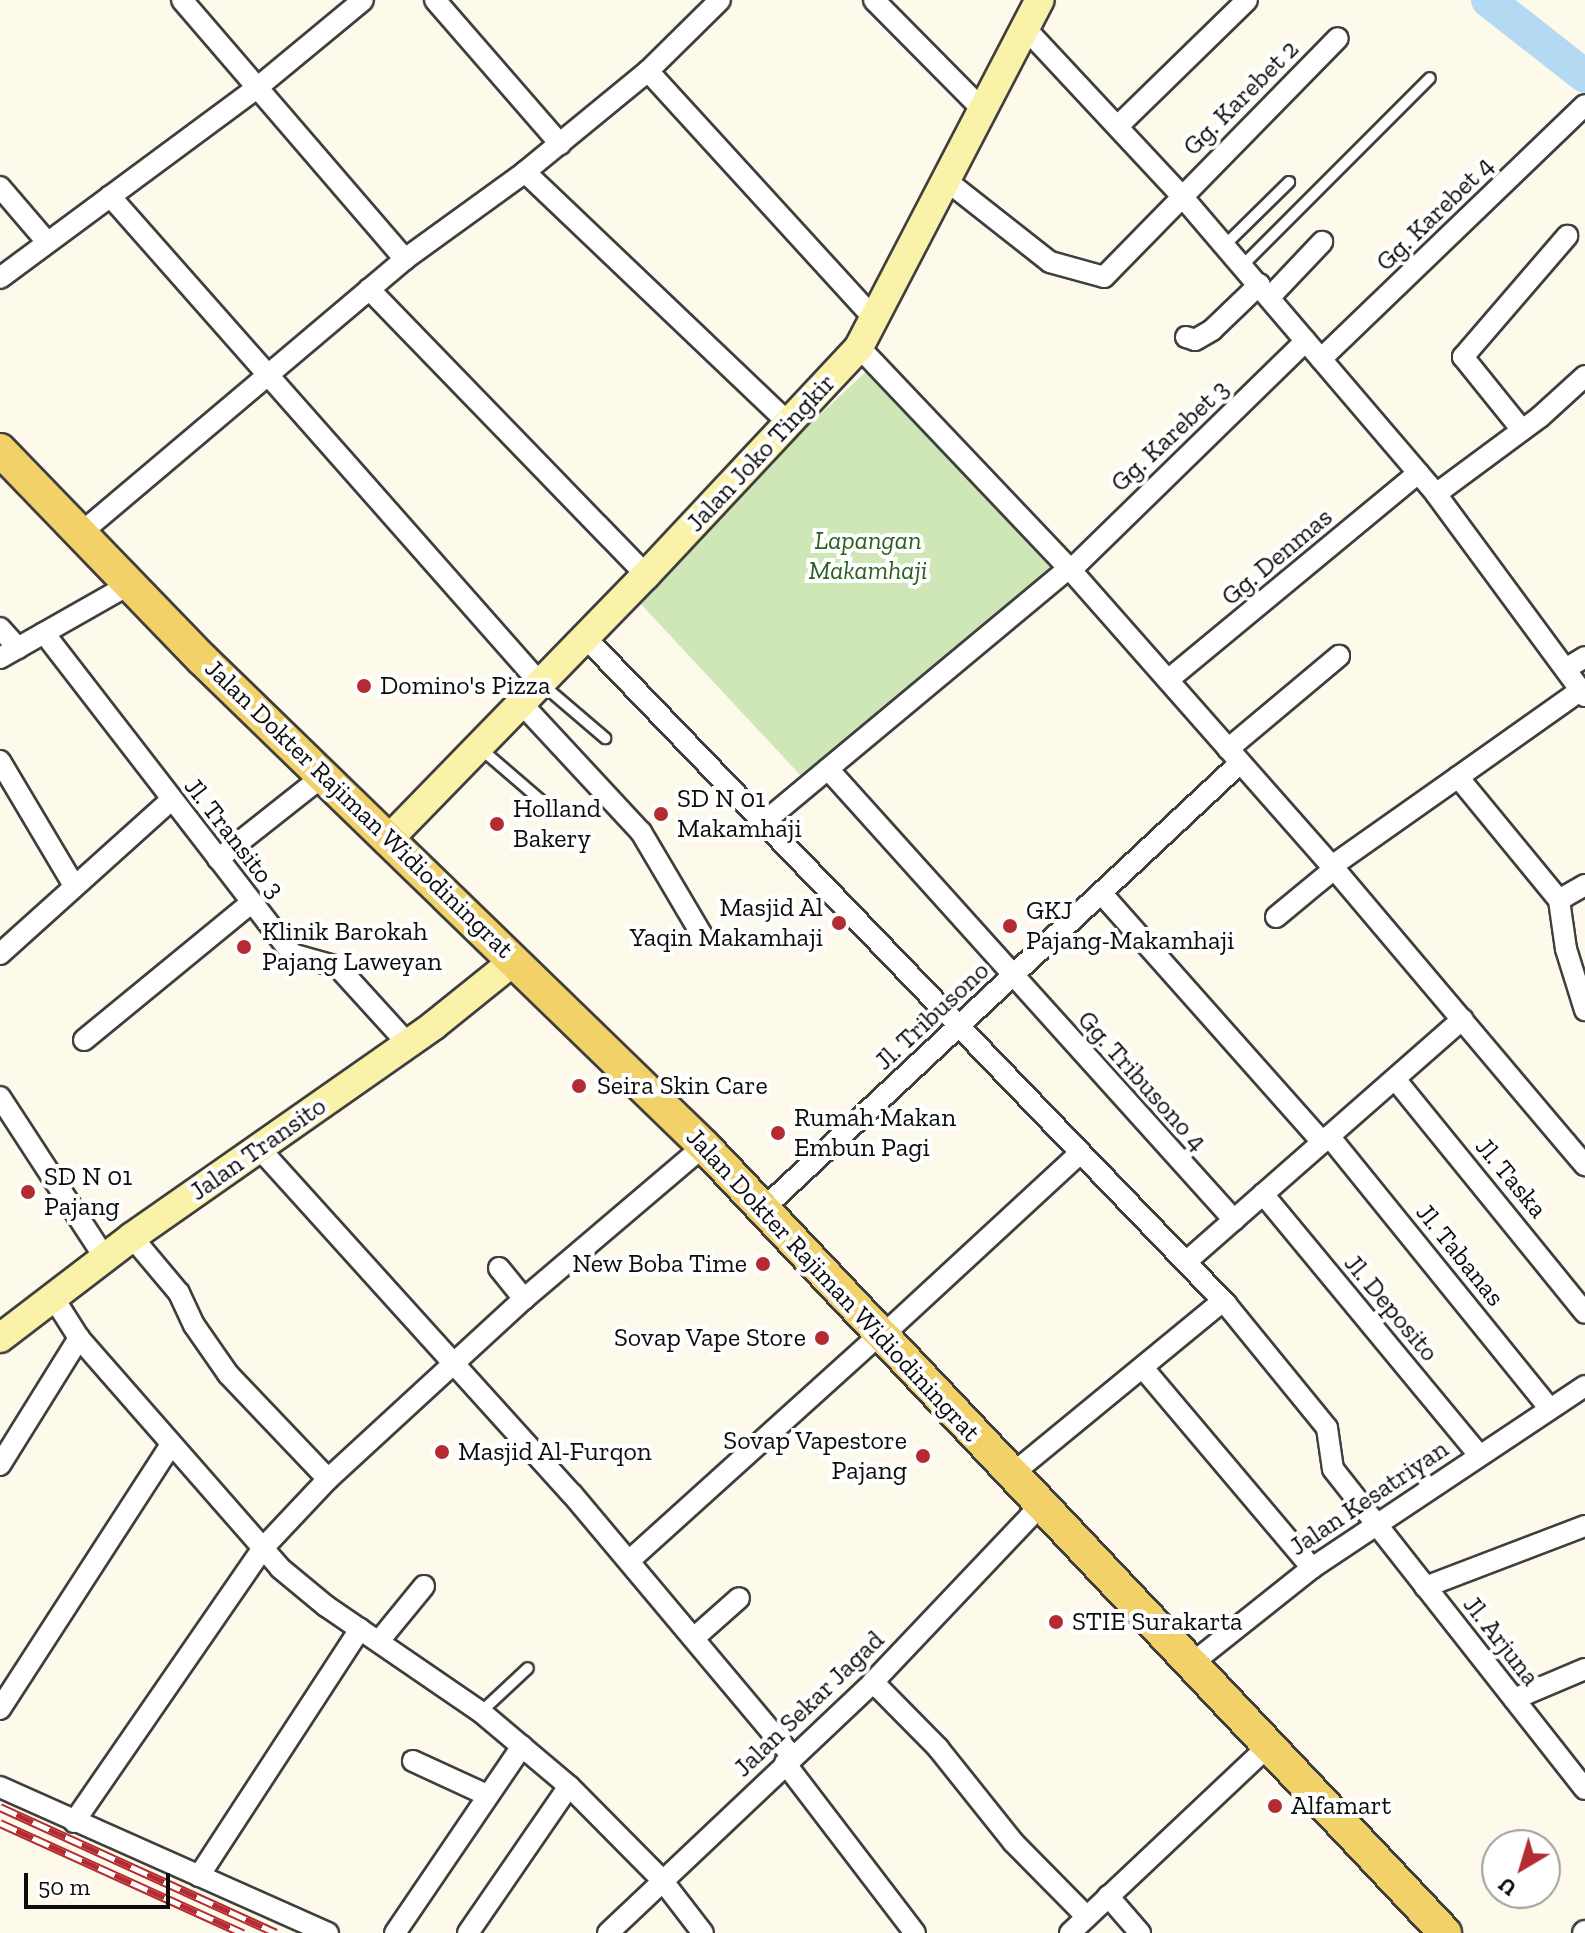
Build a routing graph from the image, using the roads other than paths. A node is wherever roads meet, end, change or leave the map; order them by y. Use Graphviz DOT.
graph roads {
  1 [pos="182,0"];
  2 [pos="363,0"];
  3 [pos="435,0"];
  4 [pos="874,0"];
  5 [pos="1040,0"];
  6 [pos="1247,0"];
  7 [pos="709,4"];
  8 [pos="1026,29"];
  9 [pos="1338,38"];
  10 [pos="648,71"];
  11 [pos="1430,78"];
  12 [pos="258,87"];
  13 [pos="1585,105"];
  14 [pos="983,110"];
  15 [pos="1118,126"];
  16 [pos="560,144"];
  17 [pos="525,172"];
  18 [pos="947,181"];
  19 [pos="1289,182"];
  20 [pos="0,187"];
  21 [pos="1181,195"];
  22 [pos="110,196"];
  23 [pos="1567,236"];
  24 [pos="47,242"];
  25 [pos="1322,242"];
  26 [pos="1225,245"];
  27 [pos="405,259"];
  28 [pos="1243,265"];
  29 [pos="0,278"];
  30 [pos="369,289"];
  31 [pos="1265,290"];
  32 [pos="876,321"];
  33 [pos="1186,337"];
  34 [pos="1306,341"];
  35 [pos="859,347"];
  36 [pos="1321,359"];
  37 [pos="267,376"];
  38 [pos="1585,376"];
  39 [pos="790,424"];
  40 [pos="1522,430"];
  41 [pos="0,450"];
  42 [pos="1418,473"];
  43 [pos="1436,494"];
  44 [pos="81,533"];
  45 [pos="1070,569"];
  46 [pos="646,575"];
  47 [pos="130,584"];
  48 [pos="0,628"];
  49 [pos="44,633"];
  50 [pos="586,638"];
  51 [pos="9,653"];
  52 [pos="1339,656"];
  53 [pos="1585,657"];
  54 [pos="1567,668"];
  55 [pos="1168,680"];
  56 [pos="531,693"];
  57 [pos="1583,693"];
  58 [pos="605,738"];
  59 [pos="478,746"];
  60 [pos="1234,756"];
  61 [pos="0,761"];
  62 [pos="828,769"];
  63 [pos="1465,772"];
  64 [pos="322,777"];
  65 [pos="171,800"];
  66 [pos="552,810"];
  67 [pos="763,823"];
  68 [pos="389,839"];
  69 [pos="218,859"];
  70 [pos="1333,867"];
  71 [pos="73,884"];
  72 [pos="1585,885"];
  73 [pos="1102,894"];
  74 [pos="1559,900"];
  75 [pos="251,903"];
  76 [pos="1276,917"];
  77 [pos="702,935"];
  78 [pos="0,954"];
  79 [pos="515,960"];
  80 [pos="1013,976"];
  81 [pos="1585,1010"];
  82 [pos="1463,1019"];
  83 [pos="956,1027"];
  84 [pos="84,1040"];
  85 [pos="408,1044"];
  86 [pos="1395,1079"];
  87 [pos="0,1097"];
  88 [pos="1326,1139"];
  89 [pos="704,1146"];
  90 [pos="259,1148"];
  91 [pos="1080,1153"];
  92 [pos="1585,1165"];
  93 [pos="1263,1194"];
  94 [pos="763,1209"];
  95 [pos="1234,1220"];
  96 [pos="132,1237"];
  97 [pos="105,1258"];
  98 [pos="1186,1262"];
  99 [pos="499,1268"];
  100 [pos="53,1297"];
  101 [pos="524,1299"];
  102 [pos="1223,1301"];
  103 [pos="1585,1313"];
  104 [pos="882,1334"];
  105 [pos="0,1338"];
  106 [pos="79,1338"];
  107 [pos="455,1366"];
  108 [pos="1143,1368"];
  109 [pos="1585,1386"];
  110 [pos="1549,1408"];
  111 [pos="171,1445"];
  112 [pos="1479,1455"];
  113 [pos="0,1465"];
  114 [pos="1011,1475"];
  115 [pos="328,1479"];
  116 [pos="1040,1506"];
  117 [pos="1375,1524"];
  118 [pos="1585,1526"];
  119 [pos="262,1549"];
  120 [pos="629,1561"];
  121 [pos="1312,1568"];
  122 [pos="424,1586"];
  123 [pos="1425,1587"];
  124 [pos="739,1598"];
  125 [pos="360,1629"];
  126 [pos="694,1638"];
  127 [pos="379,1641"];
  128 [pos="1190,1665"];
  129 [pos="528,1668"];
  130 [pos="1585,1669"];
  131 [pos="873,1682"];
  132 [pos="1514,1699"];
  133 [pos="0,1709"];
  134 [pos="481,1712"];
  135 [pos="522,1746"];
  136 [pos="1266,1748"];
  137 [pos="789,1759"];
  138 [pos="413,1761"];
  139 [pos="569,1786"];
  140 [pos="0,1787"];
  141 [pos="1585,1789"];
  142 [pos="487,1795"];
  143 [pos="74,1822"];
  144 [pos="199,1876"];
  145 [pos="662,1880"];
  146 [pos="1108,1896"];
  147 [pos="1087,1917"];
  148 [pos="328,1933"];
  149 [pos="395,1933"];
  150 [pos="468,1933"];
  151 [pos="608,1933"];
  152 [pos="703,1933"];
  153 [pos="915,1933"];
  154 [pos="1070,1933"];
  155 [pos="1140,1933"];
  156 [pos="1445,1933"];
  1 -- 12 [label="street"];
  2 -- 12 [label="street"];
  3 -- 16 [label="street"];
  4 -- 14 [label="street"];
  5 -- 8 [label="main road, Jalan Joko Tingkir"];
  6 -- 15 [label="street"];
  7 -- 10 [label="street"];
  8 -- 14 [label="main road, Jalan Joko Tingkir"];
  8 -- 15 [label="street"];
  9 -- 21 [label="street, Gg. Karebet 2"];
  10 -- 16 [label="street"];
  10 -- 32 [label="street"];
  11 -- 28 [label="lane"];
  12 -- 22 [label="street"];
  12 -- 27 [label="street"];
  13 -- 36 [label="street, Gg. Karebet 4"];
  14 -- 18 [label="main road, Jalan Joko Tingkir"];
  15 -- 21 [label="street"];
  16 -- 17 [label="street"];
  17 -- 27 [label="street"];
  17 -- 39 [label="street"];
  18 -- 21 [label="street, Gg. Karebet 2"];
  18 -- 32 [label="main road, Jalan Joko Tingkir"];
  19 -- 26 [label="lane"];
  20 -- 24 [label="street"];
  21 -- 26 [label="street"];
  22 -- 24 [label="street"];
  22 -- 37 [label="street"];
  23 -- 40 [label="street"];
  24 -- 29 [label="street"];
  25 -- 31 [label="street"];
  26 -- 28 [label="street"];
  27 -- 30 [label="street"];
  28 -- 31 [label="street"];
  30 -- 37 [label="street"];
  30 -- 46 [label="street"];
  31 -- 33 [label="street"];
  31 -- 34 [label="street"];
  32 -- 35 [label="main road, Jalan Joko Tingkir"];
  34 -- 36 [label="street"];
  34 -- 45 [label="street, Gg. Karebet 3"];
  35 -- 39 [label="main road, Jalan Joko Tingkir"];
  35 -- 45 [label="street"];
  36 -- 42 [label="street"];
  37 -- 44 [label="street"];
  37 -- 56 [label="street"];
  38 -- 40 [label="street"];
  39 -- 46 [label="main road, Jalan Joko Tingkir"];
  40 -- 43 [label="street"];
  41 -- 44 [label="main road, Jalan Dokter Rajiman Widiodiningrat"];
  42 -- 43 [label="street"];
  42 -- 55 [label="street, Gg. Denmas"];
  43 -- 54 [label="street"];
  44 -- 47 [label="main road, Jalan Dokter Rajiman Widiodiningrat"];
  45 -- 55 [label="street"];
  45 -- 62 [label="street, Gg. Karebet 3"];
  46 -- 50 [label="main road, Jalan Joko Tingkir"];
  47 -- 49 [label="street"];
  47 -- 64 [label="main road, Jalan Dokter Rajiman Widiodiningrat"];
  48 -- 51 [label="street"];
  49 -- 51 [label="street"];
  49 -- 65 [label="street, Jl. Transito 3"];
  50 -- 56 [label="main road, Jalan Joko Tingkir"];
  50 -- 67 [label="street, Jl. Arjuna"];
  52 -- 60 [label="street, Jl. Tribusono"];
  53 -- 54 [label="street"];
  54 -- 57 [label="street"];
  55 -- 60 [label="street"];
  56 -- 58 [label="lane"];
  56 -- 59 [label="main road, Jalan Joko Tingkir"];
  56 -- 77 [label="street"];
  57 -- 63 [label="street"];
  59 -- 66 [label="lane"];
  59 -- 68 [label="main road, Jalan Joko Tingkir"];
  60 -- 70 [label="street"];
  60 -- 73 [label="street, Jl. Tribusono"];
  61 -- 71 [label="street"];
  62 -- 67 [label="street, Gg. Karebet 3"];
  62 -- 80 [label="street, Gg. Tribusono 4"];
  63 -- 70 [label="street"];
  63 -- 74 [label="street"];
  64 -- 68 [label="main road, Jalan Dokter Rajiman Widiodiningrat"];
  64 -- 69 [label="street"];
  65 -- 69 [label="street, Jl. Transito 3"];
  65 -- 71 [label="street"];
  67 -- 83 [label="street, Jl. Arjuna"];
  68 -- 79 [label="main road, Jalan Dokter Rajiman Widiodiningrat"];
  69 -- 75 [label="street, Jl. Transito 3"];
  70 -- 76 [label="street"];
  70 -- 82 [label="street"];
  71 -- 78 [label="street"];
  72 -- 74 [label="street"];
  73 -- 80 [label="street, Jl. Tribusono"];
  73 -- 88 [label="street, Jl. Tabanas"];
  74 -- 81 [label="street"];
  75 -- 84 [label="street"];
  75 -- 85 [label="street, Jl. Transito 3"];
  79 -- 85 [label="main road, Jalan Transito"];
  79 -- 89 [label="main road, Jalan Dokter Rajiman Widiodiningrat"];
  80 -- 83 [label="street, Jl. Tribusono"];
  80 -- 95 [label="street, Gg. Tribusono 4"];
  82 -- 86 [label="street"];
  82 -- 92 [label="street"];
  83 -- 91 [label="street, Jl. Arjuna"];
  83 -- 94 [label="street, Jl. Tribusono"];
  85 -- 90 [label="main road, Jalan Transito"];
  86 -- 88 [label="street"];
  86 -- 103 [label="street, Jl. Taska"];
  87 -- 97 [label="street"];
  88 -- 93 [label="street"];
  88 -- 110 [label="street, Jl. Tabanas"];
  89 -- 94 [label="main road, Jalan Dokter Rajiman Widiodiningrat"];
  89 -- 101 [label="street"];
  90 -- 96 [label="main road, Jalan Transito"];
  90 -- 107 [label="street"];
  91 -- 98 [label="street, Jl. Arjuna"];
  91 -- 104 [label="street"];
  93 -- 95 [label="street"];
  93 -- 112 [label="street, Jl. Deposito"];
  94 -- 104 [label="main road, Jalan Dokter Rajiman Widiodiningrat"];
  95 -- 98 [label="street"];
  96 -- 97 [label="main road, Jalan Transito"];
  96 -- 115 [label="street"];
  97 -- 100 [label="main road, Jalan Transito"];
  98 -- 102 [label="street, Jl. Arjuna"];
  99 -- 101 [label="street"];
  100 -- 105 [label="main road, Jalan Transito"];
  100 -- 106 [label="street"];
  101 -- 107 [label="street"];
  102 -- 108 [label="street"];
  102 -- 117 [label="street, Jl. Arjuna"];
  104 -- 114 [label="main road, Jalan Dokter Rajiman Widiodiningrat"];
  104 -- 120 [label="street"];
  106 -- 111 [label="street"];
  106 -- 113 [label="street"];
  107 -- 115 [label="street"];
  107 -- 120 [label="street"];
  108 -- 114 [label="street"];
  108 -- 121 [label="street"];
  109 -- 110 [label="street, Jalan Kesatriyan"];
  110 -- 112 [label="street, Jalan Kesatriyan"];
  111 -- 119 [label="street"];
  111 -- 133 [label="street"];
  112 -- 117 [label="street, Jalan Kesatriyan"];
  114 -- 116 [label="main road, Jalan Dokter Rajiman Widiodiningrat"];
  115 -- 119 [label="street"];
  116 -- 128 [label="main road, Jalan Dokter Rajiman Widiodiningrat"];
  116 -- 131 [label="street, Jalan Sekar Jagad"];
  117 -- 121 [label="street, Jalan Kesatriyan"];
  117 -- 123 [label="street, Jl. Arjuna"];
  118 -- 123 [label="street"];
  119 -- 125 [label="street"];
  119 -- 143 [label="street"];
  120 -- 126 [label="street"];
  121 -- 128 [label="street, Jalan Kesatriyan"];
  122 -- 127 [label="street"];
  123 -- 132 [label="street, Jl. Arjuna"];
  124 -- 126 [label="street"];
  125 -- 127 [label="street"];
  125 -- 144 [label="street"];
  126 -- 137 [label="street"];
  127 -- 134 [label="street"];
  128 -- 136 [label="main road, Jalan Dokter Rajiman Widiodiningrat"];
  129 -- 134 [label="lane"];
  130 -- 132 [label="street"];
  131 -- 137 [label="street, Jalan Sekar Jagad"];
  131 -- 147 [label="street"];
  132 -- 141 [label="street, Jl. Arjuna"];
  134 -- 135 [label="street"];
  135 -- 139 [label="street"];
  135 -- 142 [label="street"];
  136 -- 146 [label="street"];
  136 -- 156 [label="main road, Jalan Dokter Rajiman Widiodiningrat"];
  137 -- 145 [label="street, Jalan Sekar Jagad"];
  137 -- 153 [label="street"];
  138 -- 142 [label="street"];
  139 -- 145 [label="street"];
  139 -- 150 [label="street"];
  140 -- 143 [label="street"];
  142 -- 149 [label="street"];
  143 -- 144 [label="street"];
  144 -- 148 [label="street"];
  145 -- 151 [label="street, Jalan Sekar Jagad"];
  145 -- 152 [label="street"];
  146 -- 147 [label="street"];
  146 -- 155 [label="street"];
  147 -- 154 [label="street"];
}
